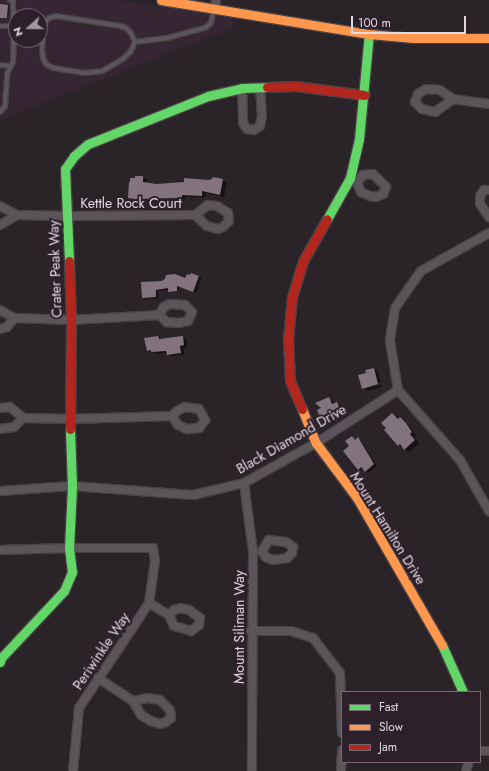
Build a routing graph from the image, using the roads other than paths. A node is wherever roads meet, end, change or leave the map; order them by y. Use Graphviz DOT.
graph roads {
  1 [pos="10,0"];
  2 [pos="161,0"];
  3 [pos="215,4"];
  4 [pos="13,8"];
  5 [pos="369,34"];
  6 [pos="489,38"];
  7 [pos="135,42"];
  8 [pos="13,48"];
  9 [pos="0,65"];
  10 [pos="10,66"];
  11 [pos="242,88"];
  12 [pos="260,88"];
  13 [pos="364,95"];
  14 [pos="453,99"];
  15 [pos="489,104"];
  16 [pos="0,112"];
  17 [pos="489,190"];
  18 [pos="0,206"];
  19 [pos="17,214"];
  20 [pos="195,215"];
  21 [pos="67,216"];
  22 [pos="489,217"];
  23 [pos="0,225"];
  24 [pos="489,233"];
  25 [pos="0,310"];
  26 [pos="159,315"];
  27 [pos="14,318"];
  28 [pos="71,320"];
  29 [pos="0,329"];
  30 [pos="398,390"];
  31 [pos="0,408"];
  32 [pos="172,416"];
  33 [pos="23,418"];
  34 [pos="70,420"];
  35 [pos="0,430"];
  36 [pos="316,443"];
  37 [pos="244,483"];
  38 [pos="72,486"];
  39 [pos="0,491"];
  40 [pos="489,511"];
  41 [pos="69,548"];
  42 [pos="0,550"];
  43 [pos="252,551"];
  44 [pos="262,551"];
  45 [pos="149,603"];
  46 [pos="169,615"];
  47 [pos="251,631"];
  48 [pos="0,662"];
  49 [pos="98,678"];
  50 [pos="462,691"];
  51 [pos="133,701"];
  52 [pos="341,703"];
  53 [pos="72,771"];
  54 [pos="252,771"];
  1 -- 4 [label="lane"];
  2 -- 3 [label="street"];
  3 -- 5 [label="street"];
  3 -- 7 [label="lane"];
  5 -- 6 [label="street"];
  5 -- 13 [label="street, Mount Hamilton Drive"];
  7 -- 7 [label="lane"];
  8 -- 10 [label="lane"];
  9 -- 10 [label="lane"];
  10 -- 16 [label="lane"];
  11 -- 12 [label="street, Crater Peak Way"];
  11 -- 12 [label="street"];
  11 -- 21 [label="street, Crater Peak Way"];
  12 -- 13 [label="street, Crater Peak Way"];
  13 -- 36 [label="street, Mount Hamilton Drive"];
  14 -- 15 [label="street"];
  17 -- 22 [label="street"];
  18 -- 19 [label="street"];
  19 -- 21 [label="street, Kettle Rock Court"];
  19 -- 23 [label="street"];
  20 -- 21 [label="street, Kettle Rock Court"];
  21 -- 28 [label="street, Crater Peak Way"];
  24 -- 30 [label="street"];
  25 -- 27 [label="street"];
  26 -- 28 [label="street"];
  27 -- 28 [label="street"];
  27 -- 29 [label="street"];
  28 -- 34 [label="street, Crater Peak Way"];
  30 -- 36 [label="street, Black Diamond Drive"];
  30 -- 40 [label="street"];
  31 -- 33 [label="street"];
  32 -- 34 [label="street"];
  33 -- 34 [label="street"];
  33 -- 35 [label="street"];
  34 -- 38 [label="street, Crater Peak Way"];
  36 -- 37 [label="street, Black Diamond Drive"];
  36 -- 50 [label="street, Mount Hamilton Drive"];
  37 -- 38 [label="street, Black Diamond Drive"];
  37 -- 43 [label="street, Mount Siliman Way"];
  38 -- 39 [label="street, Black Diamond Drive"];
  38 -- 41 [label="street, Crater Peak Way"];
  41 -- 42 [label="street"];
  41 -- 45 [label="street, Periwinkle Way"];
  41 -- 48 [label="street, Crater Peak Way"];
  43 -- 44 [label="street"];
  43 -- 47 [label="street, Mount Siliman Way"];
  45 -- 46 [label="street"];
  45 -- 49 [label="street, Periwinkle Way"];
  47 -- 52 [label="street"];
  47 -- 54 [label="street, Mount Siliman Way"];
  49 -- 51 [label="street"];
  49 -- 53 [label="street, Periwinkle Way"];
}
